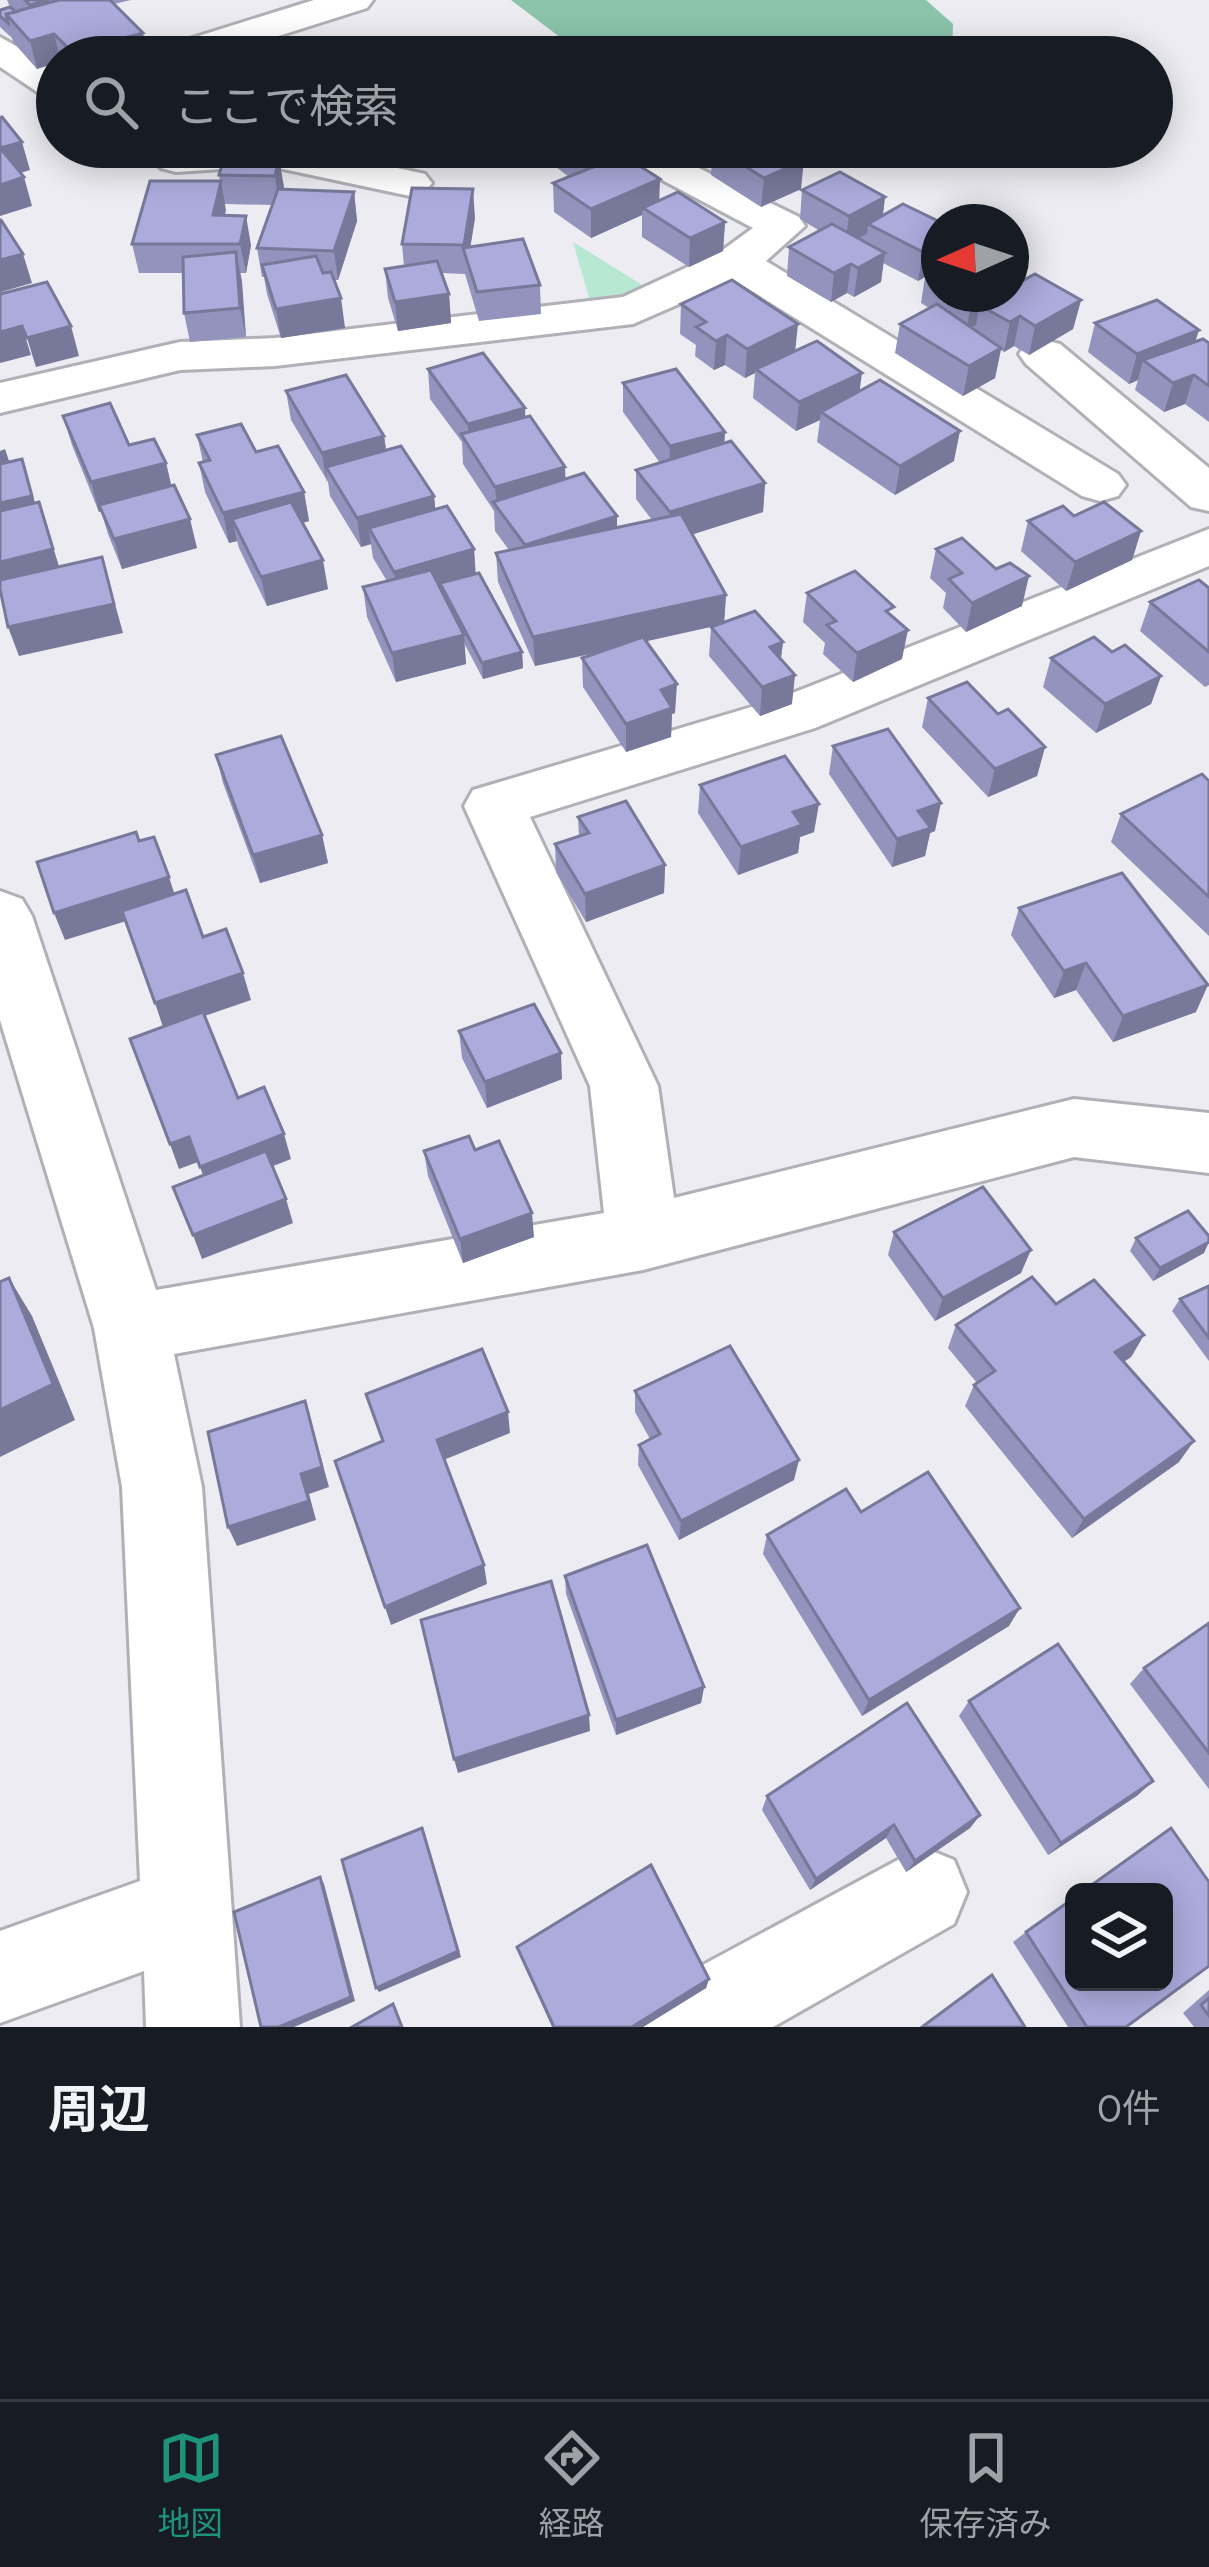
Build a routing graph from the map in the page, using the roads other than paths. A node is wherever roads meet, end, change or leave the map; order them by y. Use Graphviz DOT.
graph roads {
  1 [pos="354,0"];
  2 [pos="238,36"];
  3 [pos="0,50"];
  4 [pos="36,73"];
  5 [pos="36,89"];
  6 [pos="0,97"];
  7 [pos="340,168"];
  8 [pos="672,168"];
  9 [pos="410,183"];
  10 [pos="736,262"];
  11 [pos="1043,355"];
  12 [pos="0,398"];
  13 [pos="1100,485"];
  14 [pos="1209,495"];
  15 [pos="1209,546"];
  16 [pos="0,916"];
  17 [pos="1209,1143"];
  18 [pos="643,1238"];
  19 [pos="130,1328"];
  20 [pos="922,1892"];
  21 [pos="188,1909"];
  22 [pos="0,1977"];
  23 [pos="193,2027"];
  24 [pos="682,2027"];
  1 -- 2 [label="street"];
  3 -- 4 [label="street"];
  5 -- 6 [label="street"];
  7 -- 9 [label="street"];
  8 -- 10 [label="street"];
  10 -- 12 [label="street"];
  10 -- 13 [label="street"];
  11 -- 14 [label="street"];
  15 -- 18 [label="street"];
  16 -- 19 [label="street"];
  17 -- 18 [label="street"];
  18 -- 19 [label="street"];
  19 -- 21 [label="street"];
  20 -- 24 [label="street"];
  21 -- 22 [label="street"];
  21 -- 23 [label="street"];
}
